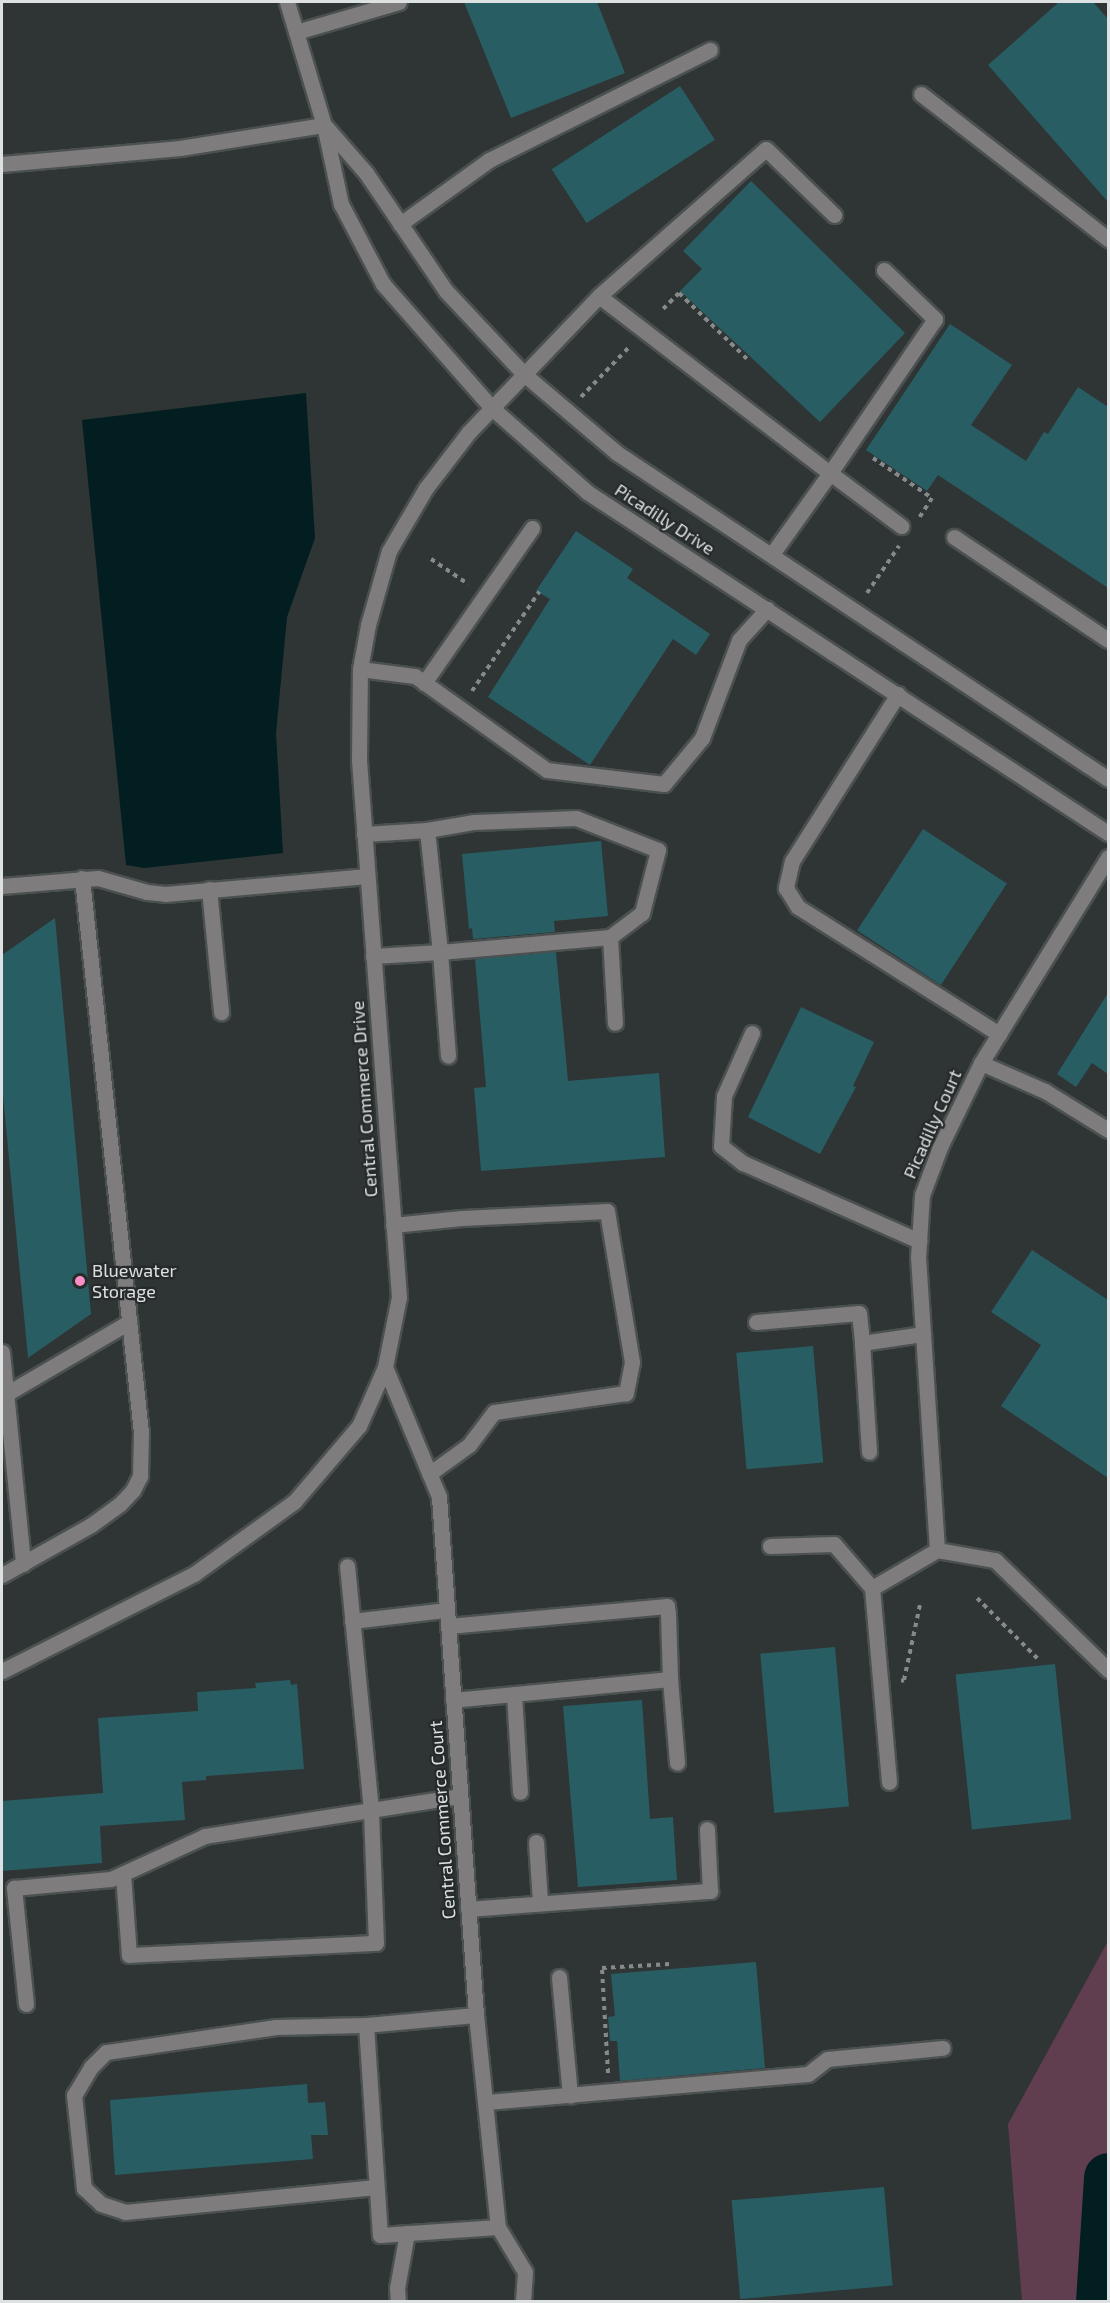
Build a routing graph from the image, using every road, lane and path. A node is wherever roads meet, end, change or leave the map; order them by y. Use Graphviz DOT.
graph roads {
  1 [pos="287,2"];
  2 [pos="399,2"];
  3 [pos="296,32"];
  4 [pos="711,50"];
  5 [pos="921,94"];
  6 [pos="324,125"];
  7 [pos="2,164"];
  8 [pos="834,215"];
  9 [pos="400,224"];
  10 [pos="1108,239"];
  11 [pos="884,270"];
  12 [pos="599,296"];
  13 [pos="663,309"];
  14 [pos="630,345"];
  15 [pos="747,358"];
  16 [pos="525,375"];
  17 [pos="580,398"];
  18 [pos="493,409"];
  19 [pos="830,473"];
  20 [pos="901,526"];
  21 [pos="532,528"];
  22 [pos="954,537"];
  23 [pos="772,554"];
  24 [pos="431,559"];
  25 [pos="468,584"];
  26 [pos="539,592"];
  27 [pos="767,609"];
  28 [pos="1108,640"];
  29 [pos="360,669"];
  30 [pos="424,683"];
  31 [pos="898,694"];
  32 [pos="478,697"];
  33 [pos="1108,779"];
  34 [pos="427,830"];
  35 [pos="1108,833"];
  36 [pos="364,834"];
  37 [pos="1108,857"];
  38 [pos="367,876"];
  39 [pos="82,878"];
  40 [pos="2,886"];
  41 [pos="209,889"];
  42 [pos="610,937"];
  43 [pos="440,952"];
  44 [pos="373,956"];
  45 [pos="221,1012"];
  46 [pos="615,1023"];
  47 [pos="752,1033"];
  48 [pos="999,1034"];
  49 [pos="448,1056"];
  50 [pos="981,1063"];
  51 [pos="1108,1130"];
  52 [pos="393,1226"];
  53 [pos="919,1241"];
  54 [pos="129,1322"];
  55 [pos="756,1322"];
  56 [pos="923,1334"];
  57 [pos="862,1343"];
  58 [pos="2,1352"];
  59 [pos="385,1367"];
  60 [pos="4,1393"];
  61 [pos="869,1452"];
  62 [pos="429,1474"];
  63 [pos="770,1546"];
  64 [pos="936,1550"];
  65 [pos="23,1564"];
  66 [pos="347,1566"];
  67 [pos="2,1575"];
  68 [pos="872,1588"];
  69 [pos="977,1598"];
  70 [pos="920,1605"];
  71 [pos="446,1610"];
  72 [pos="352,1621"];
  73 [pos="448,1626"];
  74 [pos="1039,1660"];
  75 [pos="1108,1670"];
  76 [pos="2,1671"];
  77 [pos="670,1679"];
  78 [pos="900,1681"];
  79 [pos="514,1694"];
  80 [pos="453,1700"];
  81 [pos="677,1763"];
  82 [pos="889,1782"];
  83 [pos="520,1792"];
  84 [pos="460,1796"];
  85 [pos="371,1810"];
  86 [pos="707,1828"];
  87 [pos="536,1842"];
  88 [pos="123,1874"];
  89 [pos="540,1904"];
  90 [pos="468,1909"];
  91 [pos="670,1964"];
  92 [pos="559,1977"];
  93 [pos="26,2004"];
  94 [pos="476,2015"];
  95 [pos="366,2025"];
  96 [pos="942,2048"];
  97 [pos="609,2092"];
  98 [pos="570,2095"];
  99 [pos="487,2102"];
  100 [pos="376,2187"];
  101 [pos="498,2227"];
  102 [pos="407,2233"];
  103 [pos="398,2301"];
  104 [pos="523,2301"];
  1 -- 3 [label="street, Picadilly Drive"];
  2 -- 3 [label="street"];
  3 -- 6 [label="street, Picadilly Drive"];
  4 -- 9 [label="street"];
  5 -- 10 [label="street"];
  6 -- 7 [label="street"];
  6 -- 9 [label="street, Picadilly Drive"];
  6 -- 18 [label="street, Picadilly Drive"];
  8 -- 12 [label="street, Central Commerce Drive"];
  9 -- 16 [label="street, Picadilly Drive"];
  11 -- 19 [label="street"];
  12 -- 16 [label="street, Central Commerce Drive"];
  12 -- 19 [label="street"];
  13 -- 15 [label="path"];
  14 -- 17 [label="path"];
  16 -- 18 [label="street, Central Commerce Drive"];
  16 -- 23 [label="street, Picadilly Drive"];
  18 -- 27 [label="street, Picadilly Drive"];
  18 -- 29 [label="street, Central Commerce Drive"];
  19 -- 20 [label="street"];
  19 -- 23 [label="street"];
  21 -- 30 [label="street"];
  22 -- 28 [label="street"];
  23 -- 33 [label="street, Picadilly Drive"];
  24 -- 25 [label="path"];
  26 -- 32 [label="path"];
  27 -- 30 [label="street"];
  27 -- 31 [label="street, Picadilly Drive"];
  29 -- 30 [label="street"];
  29 -- 36 [label="street, Central Commerce Drive"];
  31 -- 35 [label="street, Picadilly Drive"];
  31 -- 48 [label="street"];
  34 -- 36 [label="street"];
  34 -- 42 [label="street"];
  34 -- 43 [label="street"];
  36 -- 38 [label="street, Central Commerce Drive"];
  37 -- 48 [label="street, Picadilly Court"];
  38 -- 41 [label="street"];
  38 -- 44 [label="street, Central Commerce Drive"];
  39 -- 40 [label="street"];
  39 -- 41 [label="street"];
  39 -- 54 [label="street"];
  41 -- 45 [label="street"];
  42 -- 43 [label="street"];
  42 -- 46 [label="street"];
  43 -- 44 [label="street"];
  43 -- 49 [label="street"];
  44 -- 52 [label="street, Central Commerce Drive"];
  47 -- 53 [label="street"];
  48 -- 50 [label="street, Picadilly Court"];
  50 -- 51 [label="street"];
  50 -- 53 [label="street, Picadilly Court"];
  52 -- 59 [label="street, Central Commerce Drive"];
  52 -- 62 [label="street"];
  53 -- 56 [label="street, Picadilly Court"];
  54 -- 60 [label="street"];
  54 -- 65 [label="street"];
  55 -- 57 [label="street"];
  56 -- 57 [label="street"];
  56 -- 64 [label="street, Picadilly Court"];
  57 -- 61 [label="street"];
  58 -- 60 [label="street"];
  59 -- 62 [label="street, Central Commerce Court"];
  59 -- 76 [label="street, Central Commerce Drive"];
  60 -- 65 [label="street"];
  62 -- 71 [label="street, Central Commerce Court"];
  63 -- 68 [label="street"];
  64 -- 68 [label="street"];
  64 -- 75 [label="street"];
  65 -- 67 [label="street"];
  66 -- 72 [label="street"];
  68 -- 82 [label="street"];
  69 -- 74 [label="path"];
  70 -- 78 [label="path"];
  71 -- 72 [label="street"];
  71 -- 73 [label="street, Central Commerce Court"];
  72 -- 85 [label="street"];
  73 -- 77 [label="street"];
  73 -- 80 [label="street, Central Commerce Court"];
  77 -- 79 [label="street"];
  77 -- 81 [label="street"];
  79 -- 80 [label="street"];
  79 -- 83 [label="street"];
  80 -- 84 [label="street, Central Commerce Court"];
  84 -- 85 [label="street"];
  84 -- 90 [label="street, Central Commerce Court"];
  85 -- 88 [label="street"];
  85 -- 88 [label="street"];
  86 -- 89 [label="street"];
  87 -- 89 [label="street"];
  88 -- 93 [label="street"];
  89 -- 90 [label="street"];
  90 -- 94 [label="street, Central Commerce Court"];
  91 -- 97 [label="path"];
  92 -- 98 [label="street"];
  94 -- 95 [label="street"];
  94 -- 99 [label="street, Central Commerce Court"];
  95 -- 100 [label="street"];
  95 -- 100 [label="street"];
  96 -- 97 [label="street"];
  97 -- 98 [label="street"];
  98 -- 99 [label="street"];
  99 -- 101 [label="street, Central Commerce Court"];
  100 -- 102 [label="street"];
  101 -- 102 [label="street"];
  101 -- 104 [label="street, Central Commerce Court"];
  102 -- 103 [label="street"];
}
